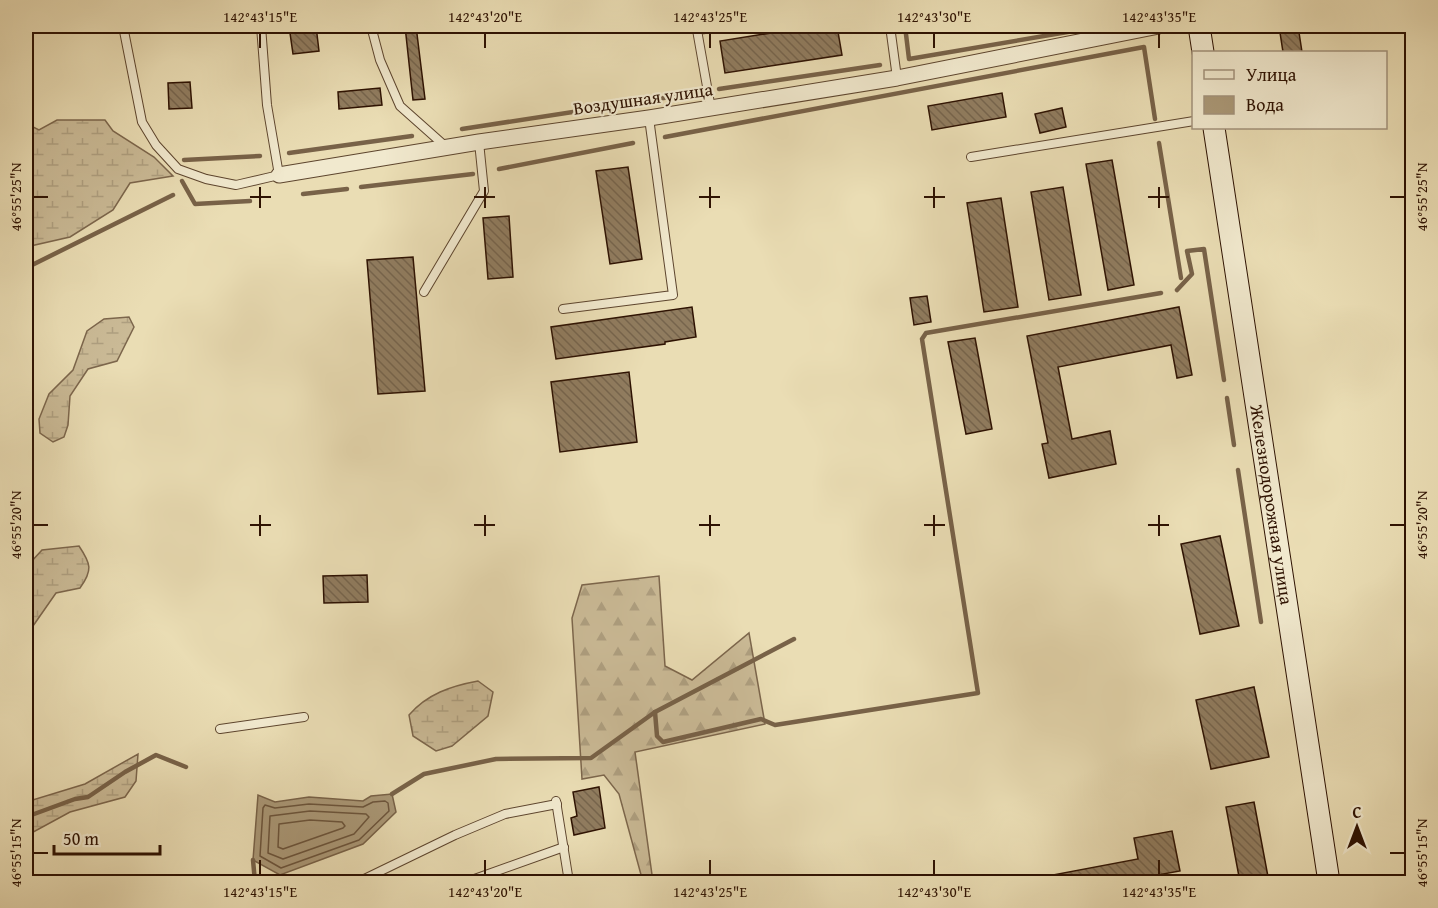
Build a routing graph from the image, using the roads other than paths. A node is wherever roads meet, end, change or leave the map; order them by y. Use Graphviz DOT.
graph roads {
  1 [pos="123,26"];
  2 [pos="261,26"];
  3 [pos="371,26"];
  4 [pos="729,26"];
  5 [pos="890,26"];
  6 [pos="1158,26"];
  7 [pos="1199,26"];
  8 [pos="1203,51"];
  9 [pos="897,78"];
  10 [pos="711,108"];
  11 [pos="649,118"];
  12 [pos="1192,121"];
  13 [pos="1214,129"];
  14 [pos="479,142"];
  15 [pos="447,147"];
  16 [pos="971,157"];
  17 [pos="279,175"];
  18 [pos="424,292"];
  19 [pos="563,309"];
  20 [pos="304,717"];
  21 [pos="220,729"];
  22 [pos="564,847"];
  23 [pos="358,882"];
  24 [pos="466,882"];
  25 [pos="569,882"];
  26 [pos="1329,882"];
  1 -- 17 [label="lane"];
  2 -- 17 [label="lane"];
  3 -- 15 [label="lane"];
  4 -- 10 [label="lane"];
  5 -- 9 [label="lane"];
  6 -- 9 [label="street, Воздушная улица"];
  7 -- 8 [label="main road"];
  9 -- 10 [label="street, Воздушная улица"];
  10 -- 11 [label="street, Воздушная улица"];
  11 -- 14 [label="street, Воздушная улица"];
  11 -- 19 [label="lane"];
  12 -- 16 [label="lane"];
  13 -- 26 [label="main road, Железнодорожная улица"];
  14 -- 15 [label="street, Воздушная улица"];
  14 -- 18 [label="lane"];
  15 -- 17 [label="street, Воздушная улица"];
  20 -- 21 [label="lane"];
  22 -- 23 [label="lane"];
  22 -- 24 [label="lane"];
  22 -- 25 [label="lane"];
}
